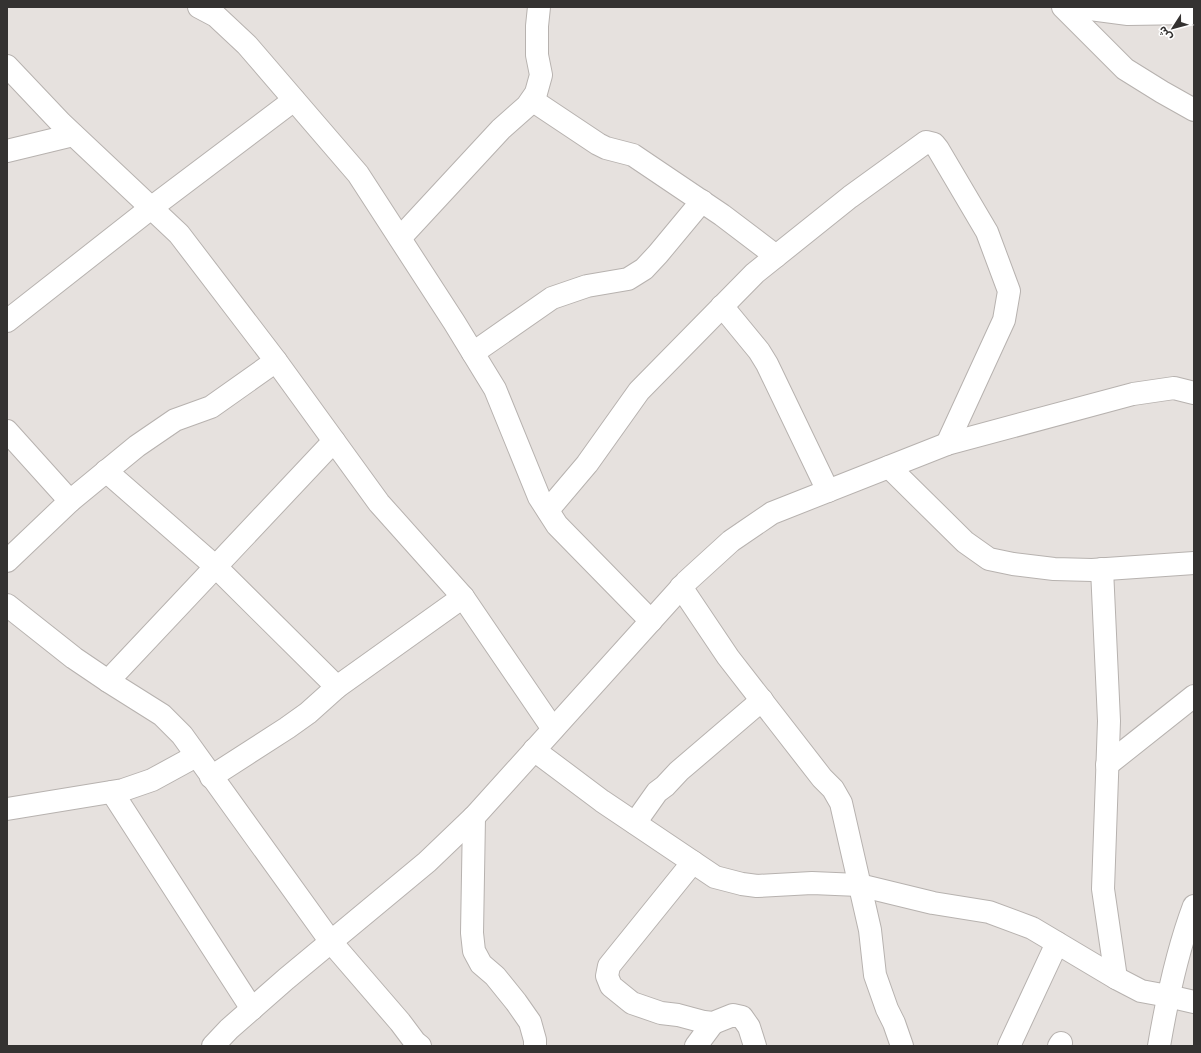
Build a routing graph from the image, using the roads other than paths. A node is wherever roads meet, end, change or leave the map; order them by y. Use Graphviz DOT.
graph roads {
  1 [pos="199,7"];
  2 [pos="539,7"];
  3 [pos="1063,7"];
  4 [pos="1075,7"];
  5 [pos="1194,13"];
  6 [pos="7,66"];
  7 [pos="294,100"];
  8 [pos="532,100"];
  9 [pos="1194,110"];
  10 [pos="73,135"];
  11 [pos="7,151"];
  12 [pos="702,201"];
  13 [pos="151,208"];
  14 [pos="400,238"];
  15 [pos="776,256"];
  16 [pos="722,306"];
  17 [pos="7,321"];
  18 [pos="473,353"];
  19 [pos="276,361"];
  20 [pos="1194,393"];
  21 [pos="7,431"];
  22 [pos="334,441"];
  23 [pos="947,444"];
  24 [pos="889,467"];
  25 [pos="106,471"];
  26 [pos="828,491"];
  27 [pos="70,501"];
  28 [pos="548,510"];
  29 [pos="7,561"];
  30 [pos="1194,563"];
  31 [pos="216,567"];
  32 [pos="1102,569"];
  33 [pos="681,587"];
  34 [pos="463,597"];
  35 [pos="7,605"];
  36 [pos="651,621"];
  37 [pos="108,681"];
  38 [pos="337,687"];
  39 [pos="1194,696"];
  40 [pos="762,700"];
  41 [pos="553,729"];
  42 [pos="534,750"];
  43 [pos="196,756"];
  44 [pos="1107,765"];
  45 [pos="211,777"];
  46 [pos="112,792"];
  47 [pos="7,808"];
  48 [pos="474,817"];
  49 [pos="635,823"];
  50 [pos="693,862"];
  51 [pos="859,885"];
  52 [pos="1194,906"];
  53 [pos="331,942"];
  54 [pos="1057,943"];
  55 [pos="1116,978"];
  56 [pos="1168,996"];
  57 [pos="1194,1002"];
  58 [pos="252,1009"];
  59 [pos="713,1023"];
  60 [pos="415,1045"];
  61 [pos="213,1046"];
  62 [pos="535,1046"];
  63 [pos="696,1046"];
  64 [pos="756,1046"];
  65 [pos="902,1046"];
  66 [pos="1009,1046"];
  67 [pos="1159,1046"];
  1 -- 7 [label="street"];
  2 -- 8 [label="street"];
  3 -- 9 [label="street"];
  4 -- 5 [label="street"];
  6 -- 10 [label="street"];
  7 -- 13 [label="street"];
  7 -- 14 [label="street"];
  8 -- 12 [label="street"];
  8 -- 14 [label="street"];
  10 -- 11 [label="street"];
  10 -- 13 [label="street"];
  12 -- 15 [label="street"];
  12 -- 18 [label="street"];
  13 -- 17 [label="street"];
  13 -- 19 [label="street"];
  14 -- 18 [label="street"];
  15 -- 16 [label="street"];
  15 -- 23 [label="street"];
  16 -- 26 [label="street"];
  16 -- 28 [label="street"];
  18 -- 28 [label="street"];
  19 -- 22 [label="street"];
  19 -- 25 [label="street"];
  20 -- 23 [label="street"];
  21 -- 27 [label="street"];
  22 -- 31 [label="street"];
  22 -- 34 [label="street"];
  23 -- 24 [label="street"];
  24 -- 26 [label="street"];
  24 -- 32 [label="street"];
  25 -- 27 [label="street"];
  25 -- 31 [label="street"];
  26 -- 33 [label="street"];
  27 -- 29 [label="street"];
  28 -- 36 [label="street"];
  30 -- 32 [label="street"];
  31 -- 37 [label="street"];
  31 -- 38 [label="street"];
  32 -- 44 [label="street"];
  33 -- 36 [label="street"];
  33 -- 40 [label="street"];
  34 -- 38 [label="street"];
  34 -- 41 [label="street"];
  35 -- 37 [label="street"];
  36 -- 41 [label="street"];
  37 -- 43 [label="street"];
  38 -- 45 [label="street"];
  39 -- 44 [label="street"];
  40 -- 49 [label="street"];
  40 -- 51 [label="street"];
  41 -- 42 [label="street"];
  42 -- 48 [label="street"];
  42 -- 49 [label="street"];
  43 -- 45 [label="street"];
  43 -- 46 [label="street"];
  44 -- 55 [label="street"];
  45 -- 53 [label="street"];
  46 -- 47 [label="street"];
  46 -- 58 [label="street"];
  48 -- 53 [label="street"];
  48 -- 62 [label="street"];
  49 -- 50 [label="street"];
  50 -- 51 [label="street"];
  50 -- 59 [label="street"];
  51 -- 54 [label="street"];
  51 -- 65 [label="street"];
  52 -- 56 [label="street"];
  53 -- 58 [label="street"];
  53 -- 60 [label="street"];
  54 -- 55 [label="street"];
  54 -- 66 [label="street"];
  55 -- 56 [label="street"];
  56 -- 57 [label="street"];
  56 -- 67 [label="street"];
  58 -- 61 [label="street"];
  59 -- 63 [label="street"];
  59 -- 64 [label="street"];
}
